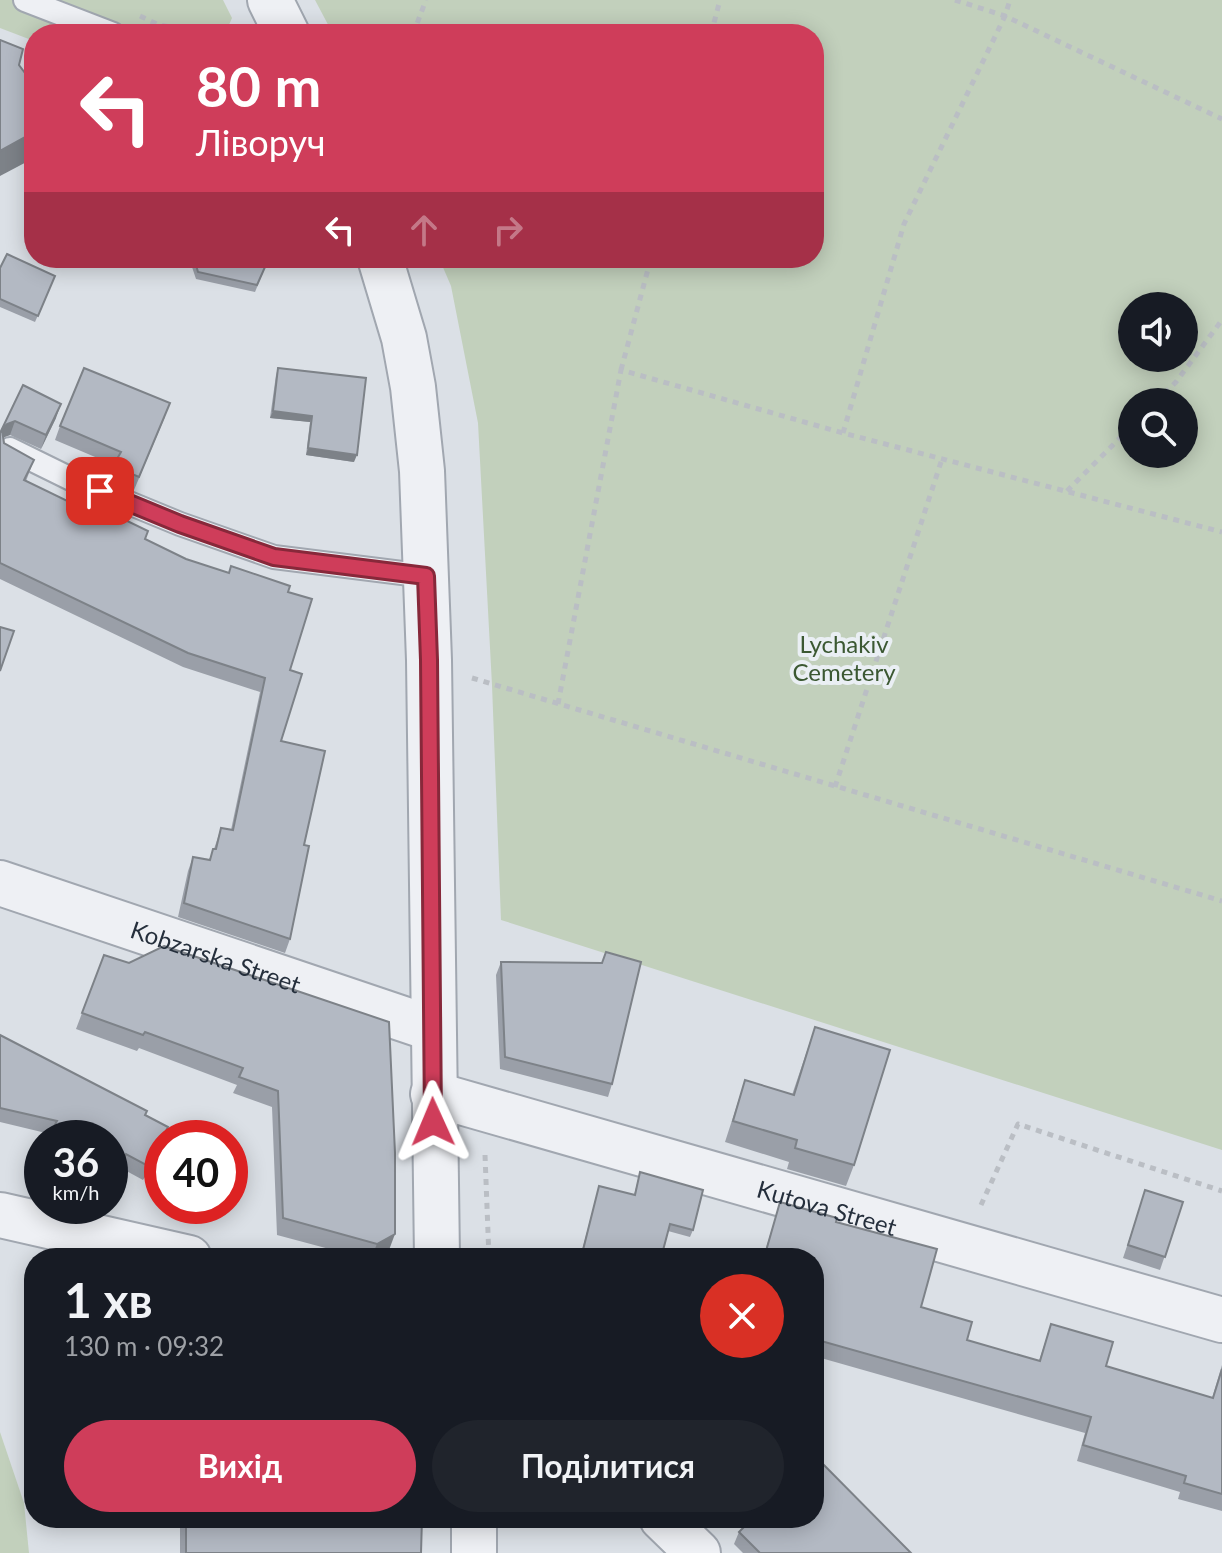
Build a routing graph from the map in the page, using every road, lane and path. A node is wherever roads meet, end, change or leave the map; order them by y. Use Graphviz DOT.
graph roads {
  1 [pos="25,0"];
  2 [pos="270,0"];
  3 [pos="426,0"];
  4 [pos="720,0"];
  5 [pos="955,0"];
  6 [pos="1010,0"];
  7 [pos="1005,16"];
  8 [pos="87,24"];
  9 [pos="282,24"];
  10 [pos="417,24"];
  11 [pos="714,24"];
  12 [pos="1222,119"];
  13 [pos="383,268"];
  14 [pos="648,268"];
  15 [pos="1222,323"];
  16 [pos="621,370"];
  17 [pos="1170,388"];
  18 [pos="843,433"];
  19 [pos="1118,440"];
  20 [pos="10,449"];
  21 [pos="942,459"];
  22 [pos="1067,491"];
  23 [pos="1222,532"];
  24 [pos="426,576"];
  25 [pos="429,660"];
  26 [pos="558,704"];
  27 [pos="835,787"];
  28 [pos="0,883"];
  29 [pos="1222,901"];
  30 [pos="433,1029"];
  31 [pos="433,1094"];
  32 [pos="1222,1191"];
  33 [pos="0,1215"];
  34 [pos="962,1246"];
  35 [pos="145,1248"];
  36 [pos="437,1248"];
  37 [pos="1222,1320"];
  38 [pos="474,1528"];
  39 [pos="672,1528"];
  40 [pos="474,1553"];
  41 [pos="698,1553"];
  1 -- 8 [label="lane"];
  2 -- 9 [label="street"];
  3 -- 10 [label="path"];
  4 -- 11 [label="path"];
  5 -- 7 [label="path"];
  6 -- 7 [label="path"];
  7 -- 12 [label="path"];
  7 -- 18 [label="path"];
  13 -- 24 [label="street"];
  14 -- 16 [label="path"];
  15 -- 17 [label="path"];
  16 -- 18 [label="path"];
  16 -- 26 [label="path"];
  18 -- 21 [label="path"];
  19 -- 22 [label="path"];
  20 -- 24 [label="lane"];
  21 -- 22 [label="path"];
  21 -- 27 [label="path"];
  22 -- 23 [label="path"];
  24 -- 25 [label="street"];
  25 -- 26 [label="path"];
  25 -- 30 [label="street"];
  26 -- 27 [label="path"];
  27 -- 29 [label="path"];
  28 -- 30 [label="street, Kobzarska Street"];
  30 -- 31 [label="street"];
  31 -- 34 [label="street, Kutova Street"];
  31 -- 36 [label="street"];
  32 -- 34 [label="path"];
  33 -- 35 [label="street"];
  34 -- 37 [label="street, Kutova Street"];
  38 -- 40 [label="street"];
  39 -- 41 [label="street"];
}
